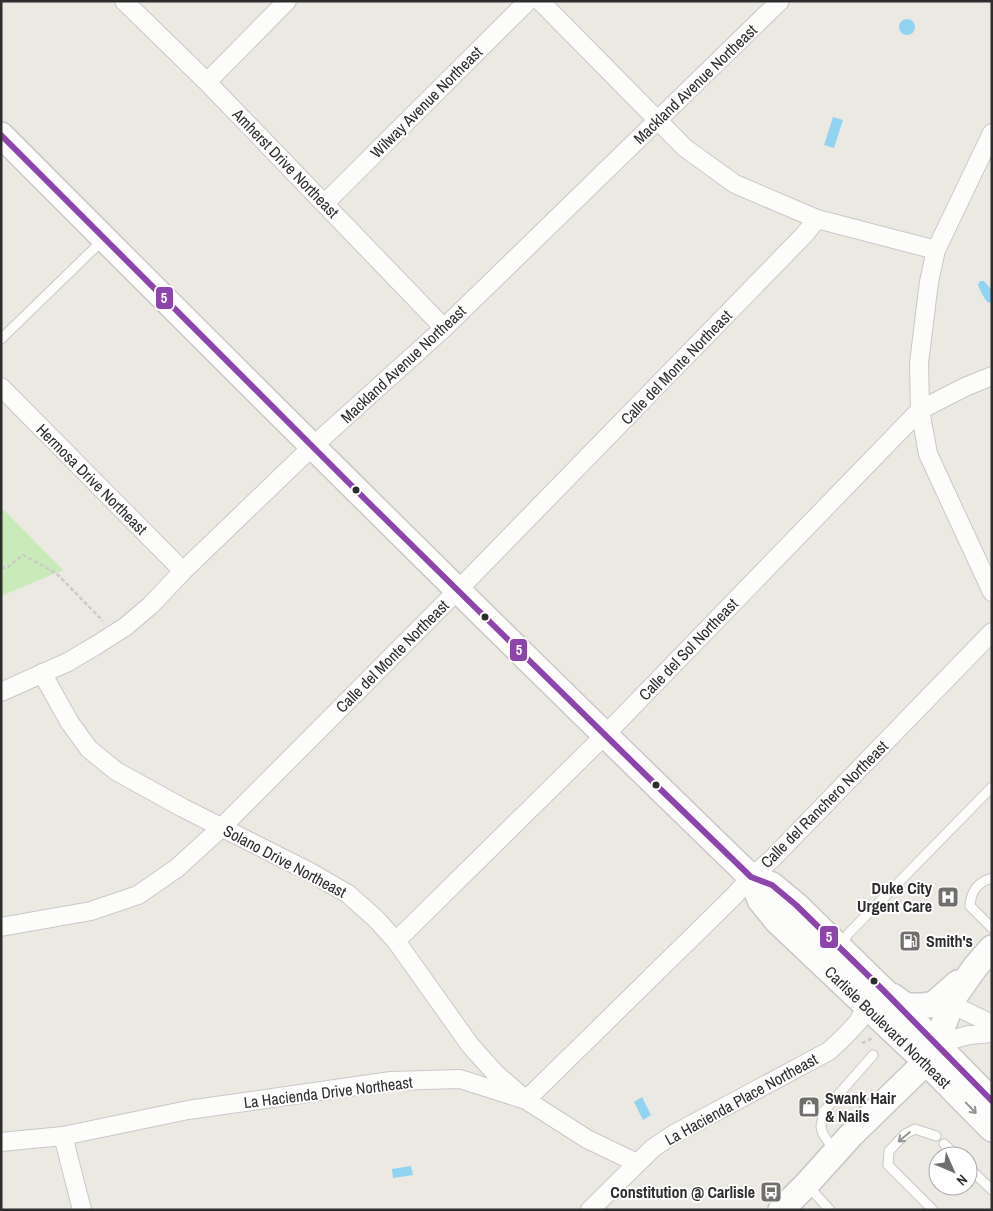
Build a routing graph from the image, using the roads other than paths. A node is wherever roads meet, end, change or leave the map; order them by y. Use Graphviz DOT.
graph roads {
  1 [pos="124,1"];
  2 [pos="287,1"];
  3 [pos="528,1"];
  4 [pos="540,1"];
  5 [pos="780,1"];
  6 [pos="207,82"];
  7 [pos="657,121"];
  8 [pos="992,133"];
  9 [pos="1,135"];
  10 [pos="325,203"];
  11 [pos="818,219"];
  12 [pos="104,239"];
  13 [pos="936,250"];
  14 [pos="444,328"];
  15 [pos="1,339"];
  16 [pos="992,376"];
  17 [pos="1,387"];
  18 [pos="920,410"];
  19 [pos="312,446"];
  20 [pos="184,571"];
  21 [pos="458,590"];
  22 [pos="992,592"];
  23 [pos="992,632"];
  24 [pos="42,673"];
  25 [pos="1,692"];
  26 [pos="605,735"];
  27 [pos="992,787"];
  28 [pos="222,827"];
  29 [pos="751,877"];
  30 [pos="992,878"];
  31 [pos="777,921"];
  32 [pos="1,926"];
  33 [pos="992,928"];
  34 [pos="396,941"];
  35 [pos="841,949"];
  36 [pos="987,959"];
  37 [pos="875,998"];
  38 [pos="963,1010"];
  39 [pos="992,1024"];
  40 [pos="992,1034"];
  41 [pos="931,1053"];
  42 [pos="873,1055"];
  43 [pos="986,1092"];
  44 [pos="526,1100"];
  45 [pos="992,1129"];
  46 [pos="62,1136"];
  47 [pos="936,1136"];
  48 [pos="1,1142"];
  49 [pos="836,1153"];
  50 [pos="637,1163"];
  51 [pos="978,1177"];
  52 [pos="806,1185"];
  53 [pos="992,1190"];
  54 [pos="82,1210"];
  55 [pos="590,1210"];
  56 [pos="781,1210"];
  57 [pos="830,1210"];
  58 [pos="933,1210"];
  1 -- 6 [label="street, Amherst Drive Northeast"];
  2 -- 6 [label="street"];
  3 -- 10 [label="street, Wilway Avenue Northeast"];
  4 -- 7 [label="street"];
  5 -- 7 [label="street, Mackland Avenue Northeast"];
  6 -- 10 [label="street, Amherst Drive Northeast"];
  7 -- 11 [label="street"];
  7 -- 14 [label="street, Mackland Avenue Northeast"];
  8 -- 13 [label="street"];
  9 -- 12 [label="main road, Carlisle Boulevard Northeast"];
  10 -- 14 [label="street, Amherst Drive Northeast"];
  11 -- 13 [label="street"];
  11 -- 21 [label="street, Calle del Monte Northeast"];
  12 -- 15 [label="lane"];
  12 -- 19 [label="main road, Carlisle Boulevard Northeast"];
  13 -- 18 [label="street"];
  14 -- 19 [label="street, Mackland Avenue Northeast"];
  16 -- 18 [label="street, Calle del Sol Northeast"];
  17 -- 20 [label="street, Hermosa Drive Northeast"];
  18 -- 22 [label="street"];
  18 -- 26 [label="street, Calle del Sol Northeast"];
  19 -- 20 [label="street, Mackland Avenue Northeast"];
  19 -- 21 [label="main road, Carlisle Boulevard Northeast"];
  20 -- 24 [label="street, Mackland Avenue Northeast"];
  21 -- 26 [label="main road, Carlisle Boulevard Northeast"];
  21 -- 28 [label="street, Calle del Monte Northeast"];
  23 -- 29 [label="street, Calle del Ranchero Northeast"];
  24 -- 25 [label="street, Mackland Avenue Northeast"];
  24 -- 28 [label="street, Solano Drive Northeast"];
  26 -- 29 [label="main road, Carlisle Boulevard Northeast"];
  26 -- 34 [label="street, Calle del Sol Northeast"];
  27 -- 35 [label="lane"];
  28 -- 32 [label="street, Calle del Monte Northeast"];
  28 -- 34 [label="street, Solano Drive Northeast"];
  29 -- 31 [label="main road, Carlisle Boulevard Northeast"];
  29 -- 35 [label="main road, Carlisle Boulevard Northeast"];
  29 -- 44 [label="street, Calle del Ranchero Northeast"];
  30 -- 33 [label="lane"];
  31 -- 35 [label="main road"];
  31 -- 37 [label="main road, Carlisle Boulevard Northeast"];
  34 -- 44 [label="street, Solano Drive Northeast"];
  35 -- 37 [label="main road, Carlisle Boulevard Northeast"];
  36 -- 37 [label="main road"];
  36 -- 38 [label="main road"];
  36 -- 41 [label="main road"];
  37 -- 41 [label="main road, Carlisle Boulevard Northeast"];
  37 -- 50 [label="street, La Hacienda Place Northeast"];
  38 -- 39 [label="street"];
  38 -- 41 [label="main road"];
  40 -- 41 [label="street"];
  41 -- 43 [label="main road, Carlisle Boulevard Northeast"];
  41 -- 45 [label="main road, Carlisle Boulevard Northeast, one-way"];
  41 -- 49 [label="main road"];
  42 -- 49 [label="lane"];
  44 -- 46 [label="street, La Hacienda Drive Northeast"];
  44 -- 50 [label="street, La Hacienda Drive Northeast"];
  46 -- 48 [label="street, La Hacienda Drive Northeast"];
  46 -- 54 [label="street"];
  47 -- 58 [label="lane, one-way"];
  49 -- 52 [label="main road"];
  50 -- 55 [label="street, La Hacienda Place Northeast"];
  51 -- 53 [label="lane"];
  52 -- 56 [label="main road"];
  52 -- 57 [label="lane"];
}
